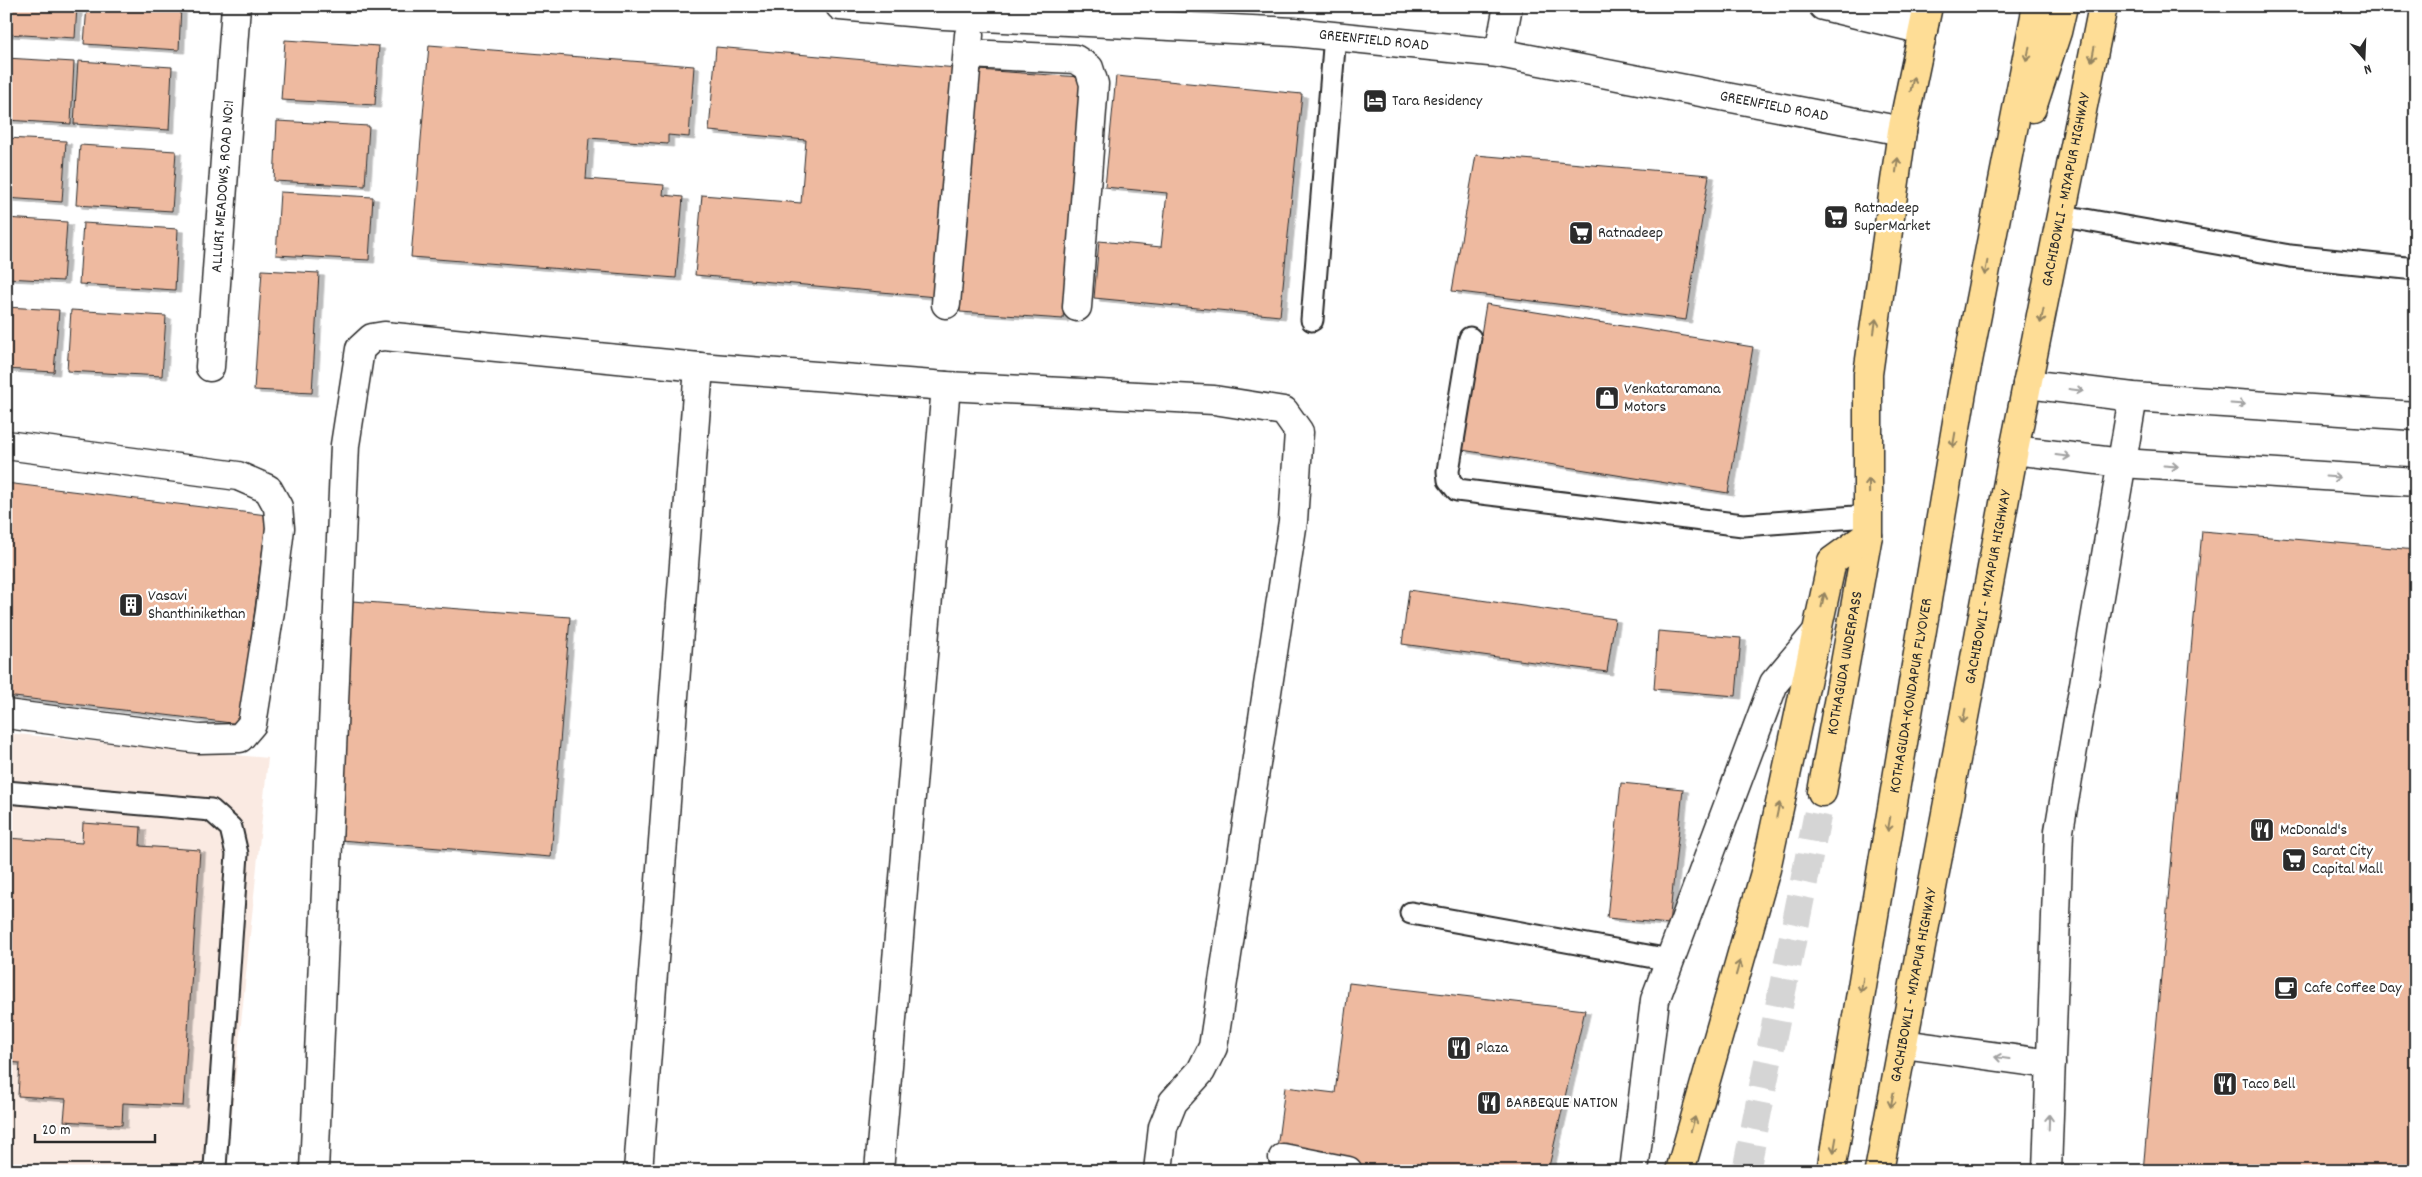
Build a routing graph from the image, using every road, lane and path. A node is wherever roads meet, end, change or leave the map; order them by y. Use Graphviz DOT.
graph roads {
  1 [pos="236,6"];
  2 [pos="840,6"];
  3 [pos="1508,6"];
  4 [pos="1824,6"];
  5 [pos="2037,6"];
  6 [pos="2063,6"];
  7 [pos="2103,6"];
  8 [pos="953,13"];
  9 [pos="1028,13"];
  10 [pos="998,18"];
  11 [pos="1925,18"];
  12 [pos="1335,35"];
  13 [pos="1499,53"];
  14 [pos="968,54"];
  15 [pos="997,56"];
  16 [pos="1902,131"];
  17 [pos="2063,216"];
  18 [pos="1996,220"];
  19 [pos="2416,269"];
  20 [pos="946,304"];
  21 [pos="1077,307"];
  22 [pos="1312,320"];
  23 [pos="1470,338"];
  24 [pos="210,367"];
  25 [pos="699,367"];
  26 [pos="2027,384"];
  27 [pos="946,386"];
  28 [pos="2133,397"];
  29 [pos="2416,416"];
  30 [pos="6,445"];
  31 [pos="2014,450"];
  32 [pos="2122,463"];
  33 [pos="2416,482"];
  34 [pos="1869,525"];
  35 [pos="1816,633"];
  36 [pos="6,714"];
  37 [pos="6,792"];
  38 [pos="1822,792"];
  39 [pos="1410,913"];
  40 [pos="1670,960"];
  41 [pos="1903,1044"];
  42 [pos="2051,1064"];
  43 [pos="1283,1158"];
  44 [pos="212,1171"];
  45 [pos="314,1171"];
  46 [pos="638,1171"];
  47 [pos="879,1171"];
  48 [pos="1158,1171"];
  49 [pos="1348,1171"];
  50 [pos="1634,1171"];
  51 [pos="1680,1171"];
  52 [pos="1831,1171"];
  53 [pos="1879,1171"];
  54 [pos="2047,1171"];
  1 -- 24 [label="street, ALLURI MEADOWS, ROAD NO:1"];
  2 -- 8 [label="street, GREENFIELD ROAD"];
  3 -- 13 [label="street"];
  4 -- 11 [label="street"];
  5 -- 18 [label="main road, KOTHAGUDA-KONDAPUR FLYOVER, one-way"];
  6 -- 18 [label="main road, KOTHAGUDA-KONDAPUR FLYOVER"];
  7 -- 17 [label="main road, GACHIBOWLI - MIYAPUR HIGHWAY, one-way"];
  8 -- 10 [label="street, GREENFIELD ROAD"];
  8 -- 14 [label="street"];
  9 -- 10 [label="street, GREENFIELD ROAD"];
  9 -- 12 [label="street, GREENFIELD ROAD"];
  10 -- 15 [label="street"];
  16 -- 11 [label="main road, one-way"];
  12 -- 13 [label="street, GREENFIELD ROAD"];
  12 -- 22 [label="lane"];
  13 -- 16 [label="street, GREENFIELD ROAD"];
  14 -- 15 [label="street"];
  14 -- 20 [label="street"];
  15 -- 21 [label="street"];
  34 -- 16 [label="main road, one-way"];
  17 -- 19 [label="lane"];
  17 -- 26 [label="main road, GACHIBOWLI - MIYAPUR HIGHWAY, one-way"];
  18 -- 52 [label="main road, KOTHAGUDA-KONDAPUR FLYOVER, one-way"];
  23 -- 34 [label="lane"];
  25 -- 27 [label="street"];
  25 -- 45 [label="street"];
  25 -- 46 [label="street"];
  26 -- 28 [label="street, one-way"];
  26 -- 31 [label="main road, GACHIBOWLI - MIYAPUR HIGHWAY"];
  27 -- 47 [label="street"];
  27 -- 48 [label="street"];
  28 -- 29 [label="street, one-way"];
  28 -- 32 [label="street"];
  30 -- 36 [label="street"];
  31 -- 32 [label="street, one-way"];
  31 -- 41 [label="main road, GACHIBOWLI - MIYAPUR HIGHWAY, one-way"];
  32 -- 33 [label="street, one-way"];
  32 -- 42 [label="street"];
  35 -- 34 [label="main road, one-way"];
  34 -- 38 [label="main road, KOTHAGUDA UNDERPASS"];
  35 -- 40 [label="street"];
  51 -- 35 [label="main road, one-way"];
  37 -- 44 [label="lane"];
  39 -- 40 [label="lane"];
  40 -- 50 [label="street"];
  42 -- 41 [label="street, one-way"];
  41 -- 53 [label="main road, GACHIBOWLI - MIYAPUR HIGHWAY, one-way"];
  54 -- 42 [label="street, one-way"];
  43 -- 49 [label="street"];
}
